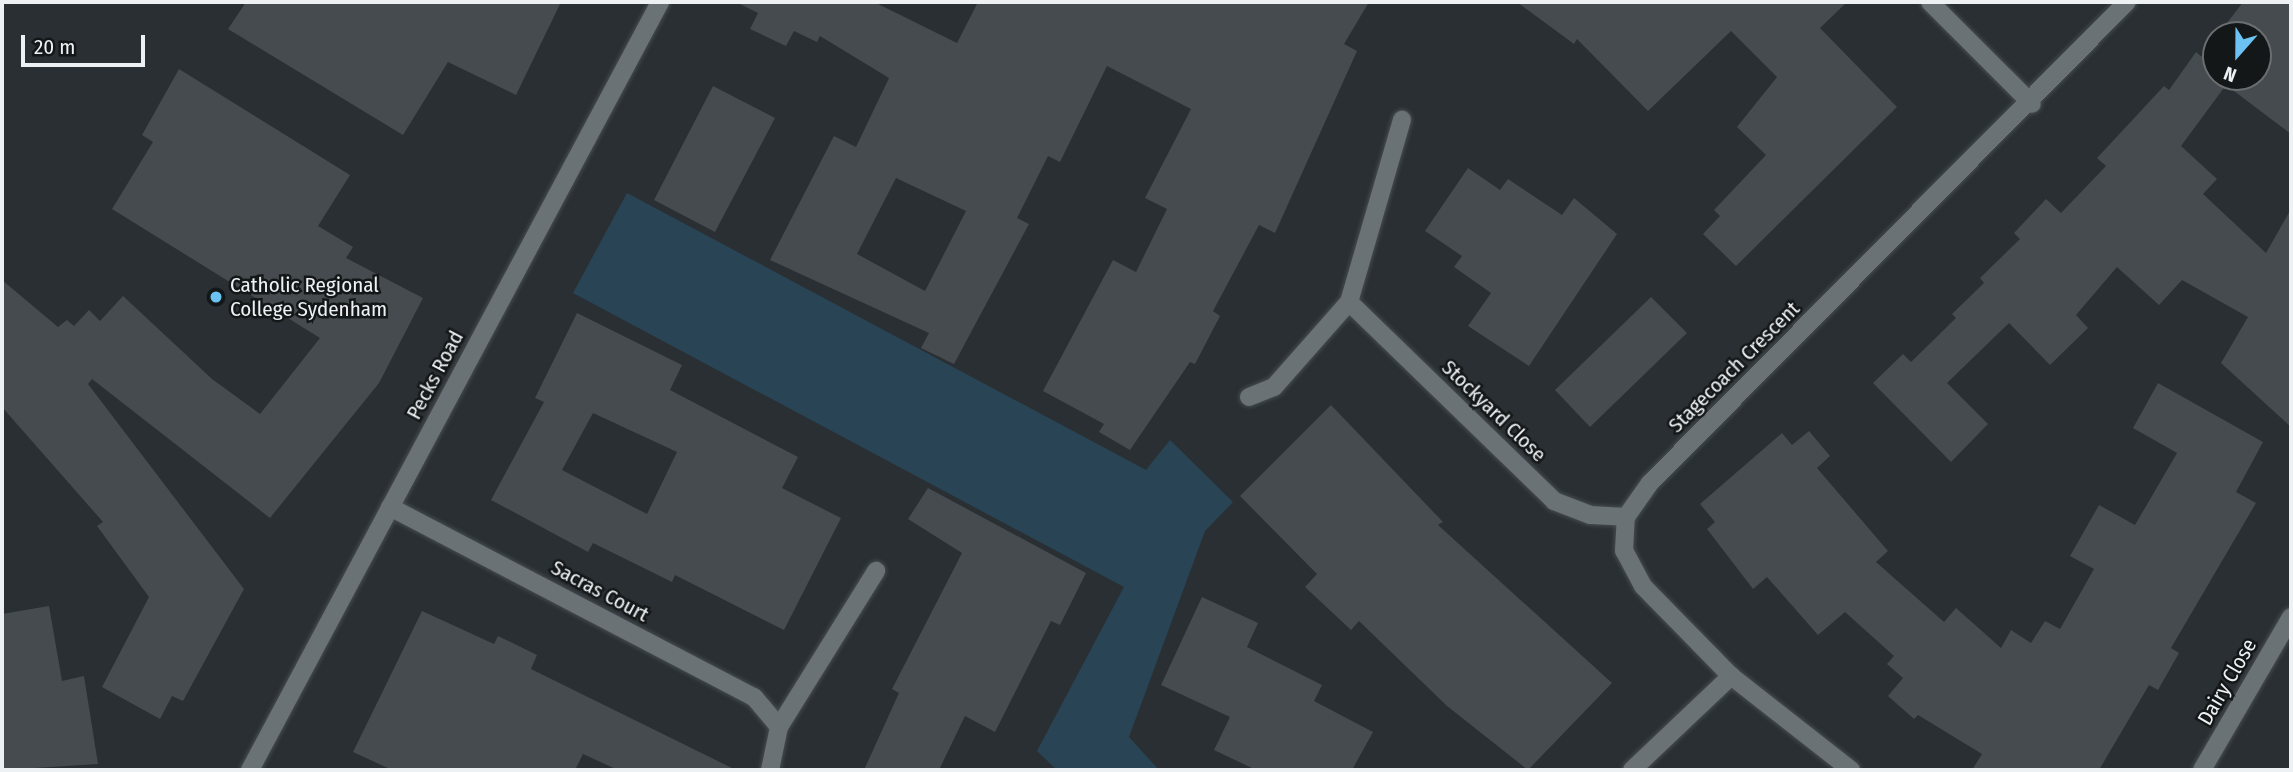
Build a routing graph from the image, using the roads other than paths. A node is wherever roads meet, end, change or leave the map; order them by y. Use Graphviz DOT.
graph roads {
  1 [pos="660,2"];
  2 [pos="1930,2"];
  3 [pos="2127,2"];
  4 [pos="2032,104"];
  5 [pos="1402,120"];
  6 [pos="1349,302"];
  7 [pos="1249,397"];
  8 [pos="390,507"];
  9 [pos="1626,517"];
  10 [pos="876,570"];
  11 [pos="2291,617"];
  12 [pos="1731,676"];
  13 [pos="779,727"];
  14 [pos="250,770"];
  15 [pos="770,770"];
  16 [pos="1632,770"];
  17 [pos="1852,770"];
  18 [pos="2202,770"];
  1 -- 8 [label="street, Pecks Road"];
  2 -- 4 [label="street"];
  3 -- 4 [label="street, Stagecoach Crescent"];
  4 -- 9 [label="street, Stagecoach Crescent"];
  5 -- 6 [label="street"];
  6 -- 7 [label="street"];
  6 -- 9 [label="street, Stockyard Close"];
  8 -- 13 [label="street, Sacras Court"];
  8 -- 14 [label="street, Pecks Road"];
  9 -- 12 [label="street"];
  10 -- 13 [label="street"];
  11 -- 18 [label="street, Dairy Close"];
  12 -- 16 [label="street"];
  12 -- 17 [label="street"];
  13 -- 15 [label="street"];
}
